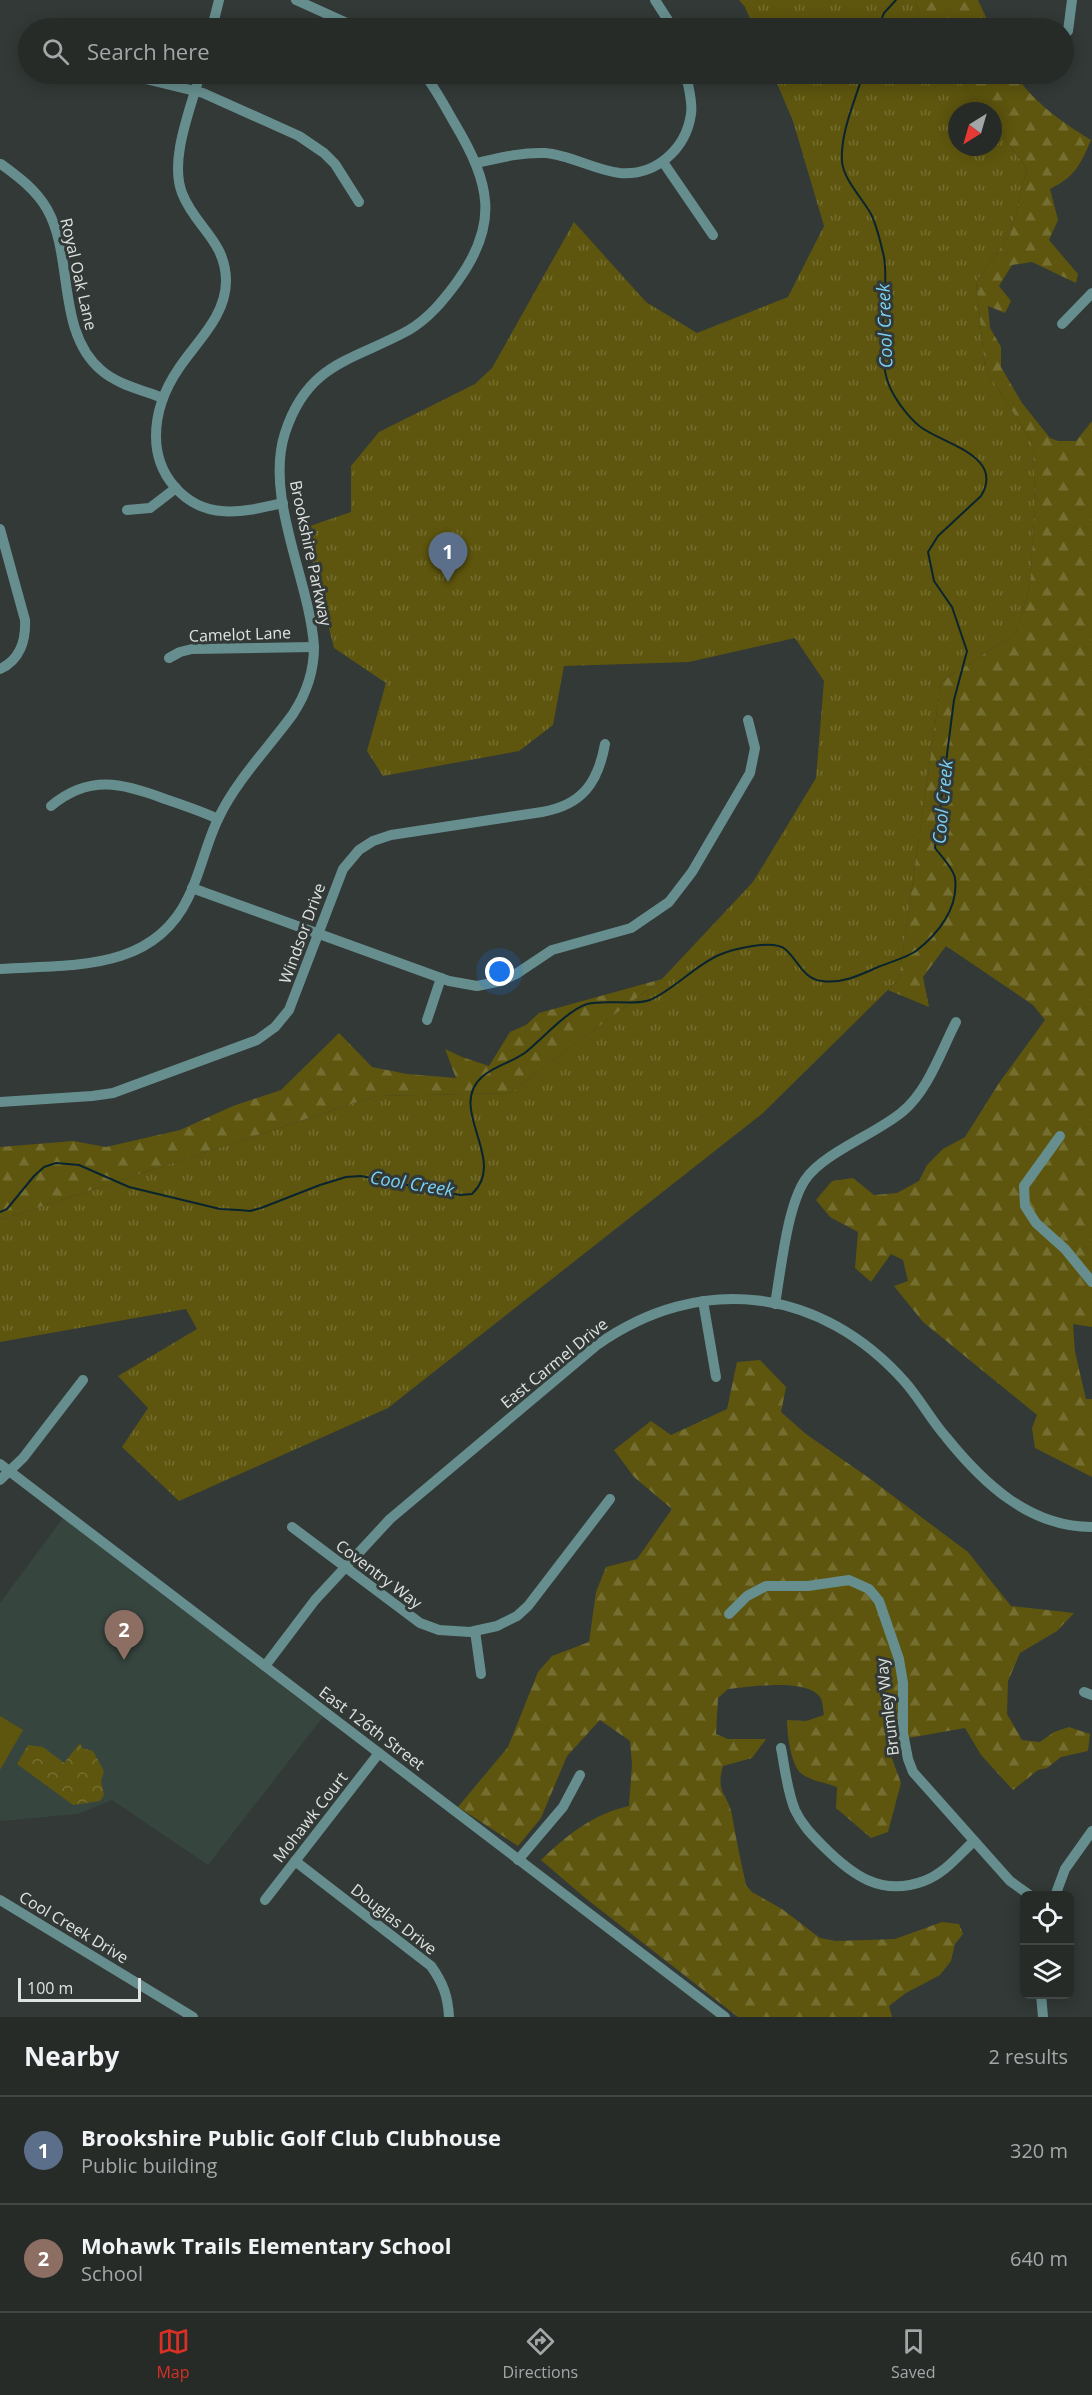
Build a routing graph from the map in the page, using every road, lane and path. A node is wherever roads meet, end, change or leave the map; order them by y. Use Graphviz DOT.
graph roads {
  1 [pos="219,0"];
  2 [pos="296,0"];
  3 [pos="656,0"];
  4 [pos="1072,0"];
  5 [pos="214,18"];
  6 [pos="336,18"];
  7 [pos="667,18"];
  8 [pos="1070,18"];
  9 [pos="166,84"];
  10 [pos="197,84"];
  11 [pos="430,84"];
  12 [pos="688,84"];
  13 [pos="195,91"];
  14 [pos="663,162"];
  15 [pos="477,163"];
  16 [pos="2,164"];
  17 [pos="359,202"];
  18 [pos="713,235"];
  19 [pos="1092,293"];
  20 [pos="1062,324"];
  21 [pos="163,398"];
  22 [pos="176,488"];
  23 [pos="283,502"];
  24 [pos="127,510"];
  25 [pos="0,529"];
  26 [pos="12,573"];
  27 [pos="0,576"];
  28 [pos="314,647"];
  29 [pos="169,658"];
  30 [pos="0,669"];
  31 [pos="748,720"];
  32 [pos="605,744"];
  33 [pos="51,806"];
  34 [pos="218,819"];
  35 [pos="192,888"];
  36 [pos="318,933"];
  37 [pos="0,969"];
  38 [pos="441,978"];
  39 [pos="427,1020"];
  40 [pos="956,1022"];
  41 [pos="0,1102"];
  42 [pos="1060,1136"];
  43 [pos="1092,1282"];
  44 [pos="703,1301"];
  45 [pos="775,1304"];
  46 [pos="716,1377"];
  47 [pos="83,1380"];
  48 [pos="0,1464"];
  49 [pos="10,1472"];
  50 [pos="0,1480"];
  51 [pos="610,1499"];
  52 [pos="292,1527"];
  53 [pos="1092,1527"];
  54 [pos="343,1567"];
  55 [pos="729,1614"];
  56 [pos="476,1631"];
  57 [pos="265,1666"];
  58 [pos="481,1674"];
  59 [pos="781,1748"];
  60 [pos="379,1753"];
  61 [pos="580,1775"];
  62 [pos="1092,1831"];
  63 [pos="974,1841"];
  64 [pos="518,1860"];
  65 [pos="295,1861"];
  66 [pos="1024,1891"];
  67 [pos="1057,1891"];
  68 [pos="0,1900"];
  69 [pos="265,1900"];
  70 [pos="1041,1999"];
  71 [pos="193,2017"];
  72 [pos="448,2017"];
  73 [pos="725,2017"];
  74 [pos="1043,2017"];
  1 -- 5 [label="street"];
  2 -- 6 [label="street"];
  3 -- 7 [label="street"];
  4 -- 8 [label="street"];
  9 -- 13 [label="street"];
  10 -- 13 [label="street"];
  11 -- 15 [label="street, Brookshire Parkway"];
  12 -- 14 [label="street"];
  13 -- 17 [label="street"];
  13 -- 21 [label="street"];
  14 -- 15 [label="street"];
  14 -- 18 [label="street"];
  15 -- 23 [label="street, Brookshire Parkway"];
  16 -- 21 [label="street, Royal Oak Lane"];
  19 -- 20 [label="street"];
  21 -- 22 [label="street"];
  22 -- 23 [label="street"];
  22 -- 24 [label="street"];
  23 -- 28 [label="street, Brookshire Parkway"];
  25 -- 26 [label="street"];
  26 -- 27 [label="street"];
  26 -- 30 [label="street"];
  28 -- 29 [label="street, Camelot Lane"];
  28 -- 34 [label="street, Brookshire Parkway"];
  31 -- 38 [label="street"];
  32 -- 36 [label="street, Windsor Drive"];
  33 -- 34 [label="street"];
  34 -- 35 [label="street, Brookshire Parkway"];
  35 -- 36 [label="street"];
  35 -- 37 [label="street, Brookshire Parkway"];
  36 -- 38 [label="street"];
  36 -- 41 [label="street, Windsor Drive"];
  38 -- 39 [label="street"];
  40 -- 45 [label="street"];
  42 -- 43 [label="street"];
  44 -- 45 [label="street, East Carmel Drive"];
  44 -- 46 [label="street"];
  44 -- 54 [label="street, East Carmel Drive"];
  45 -- 53 [label="street, East Carmel Drive"];
  47 -- 49 [label="street"];
  48 -- 49 [label="street, East 126th Street"];
  49 -- 50 [label="street"];
  49 -- 57 [label="street, East 126th Street"];
  51 -- 56 [label="street, Coventry Way"];
  52 -- 54 [label="street, Coventry Way"];
  54 -- 56 [label="street, Coventry Way"];
  54 -- 57 [label="street, East Carmel Drive"];
  55 -- 63 [label="street, Brumley Way"];
  56 -- 58 [label="street"];
  57 -- 60 [label="street, East 126th Street"];
  59 -- 63 [label="street"];
  60 -- 64 [label="street, East 126th Street"];
  60 -- 65 [label="street, Mohawk Court"];
  61 -- 64 [label="street"];
  62 -- 67 [label="street"];
  63 -- 66 [label="street, Brumley Way"];
  64 -- 73 [label="street, East 126th Street"];
  65 -- 69 [label="street, Mohawk Court"];
  65 -- 72 [label="street, Douglas Drive"];
  68 -- 71 [label="street, Cool Creek Drive"];
  70 -- 74 [label="street"];
}
